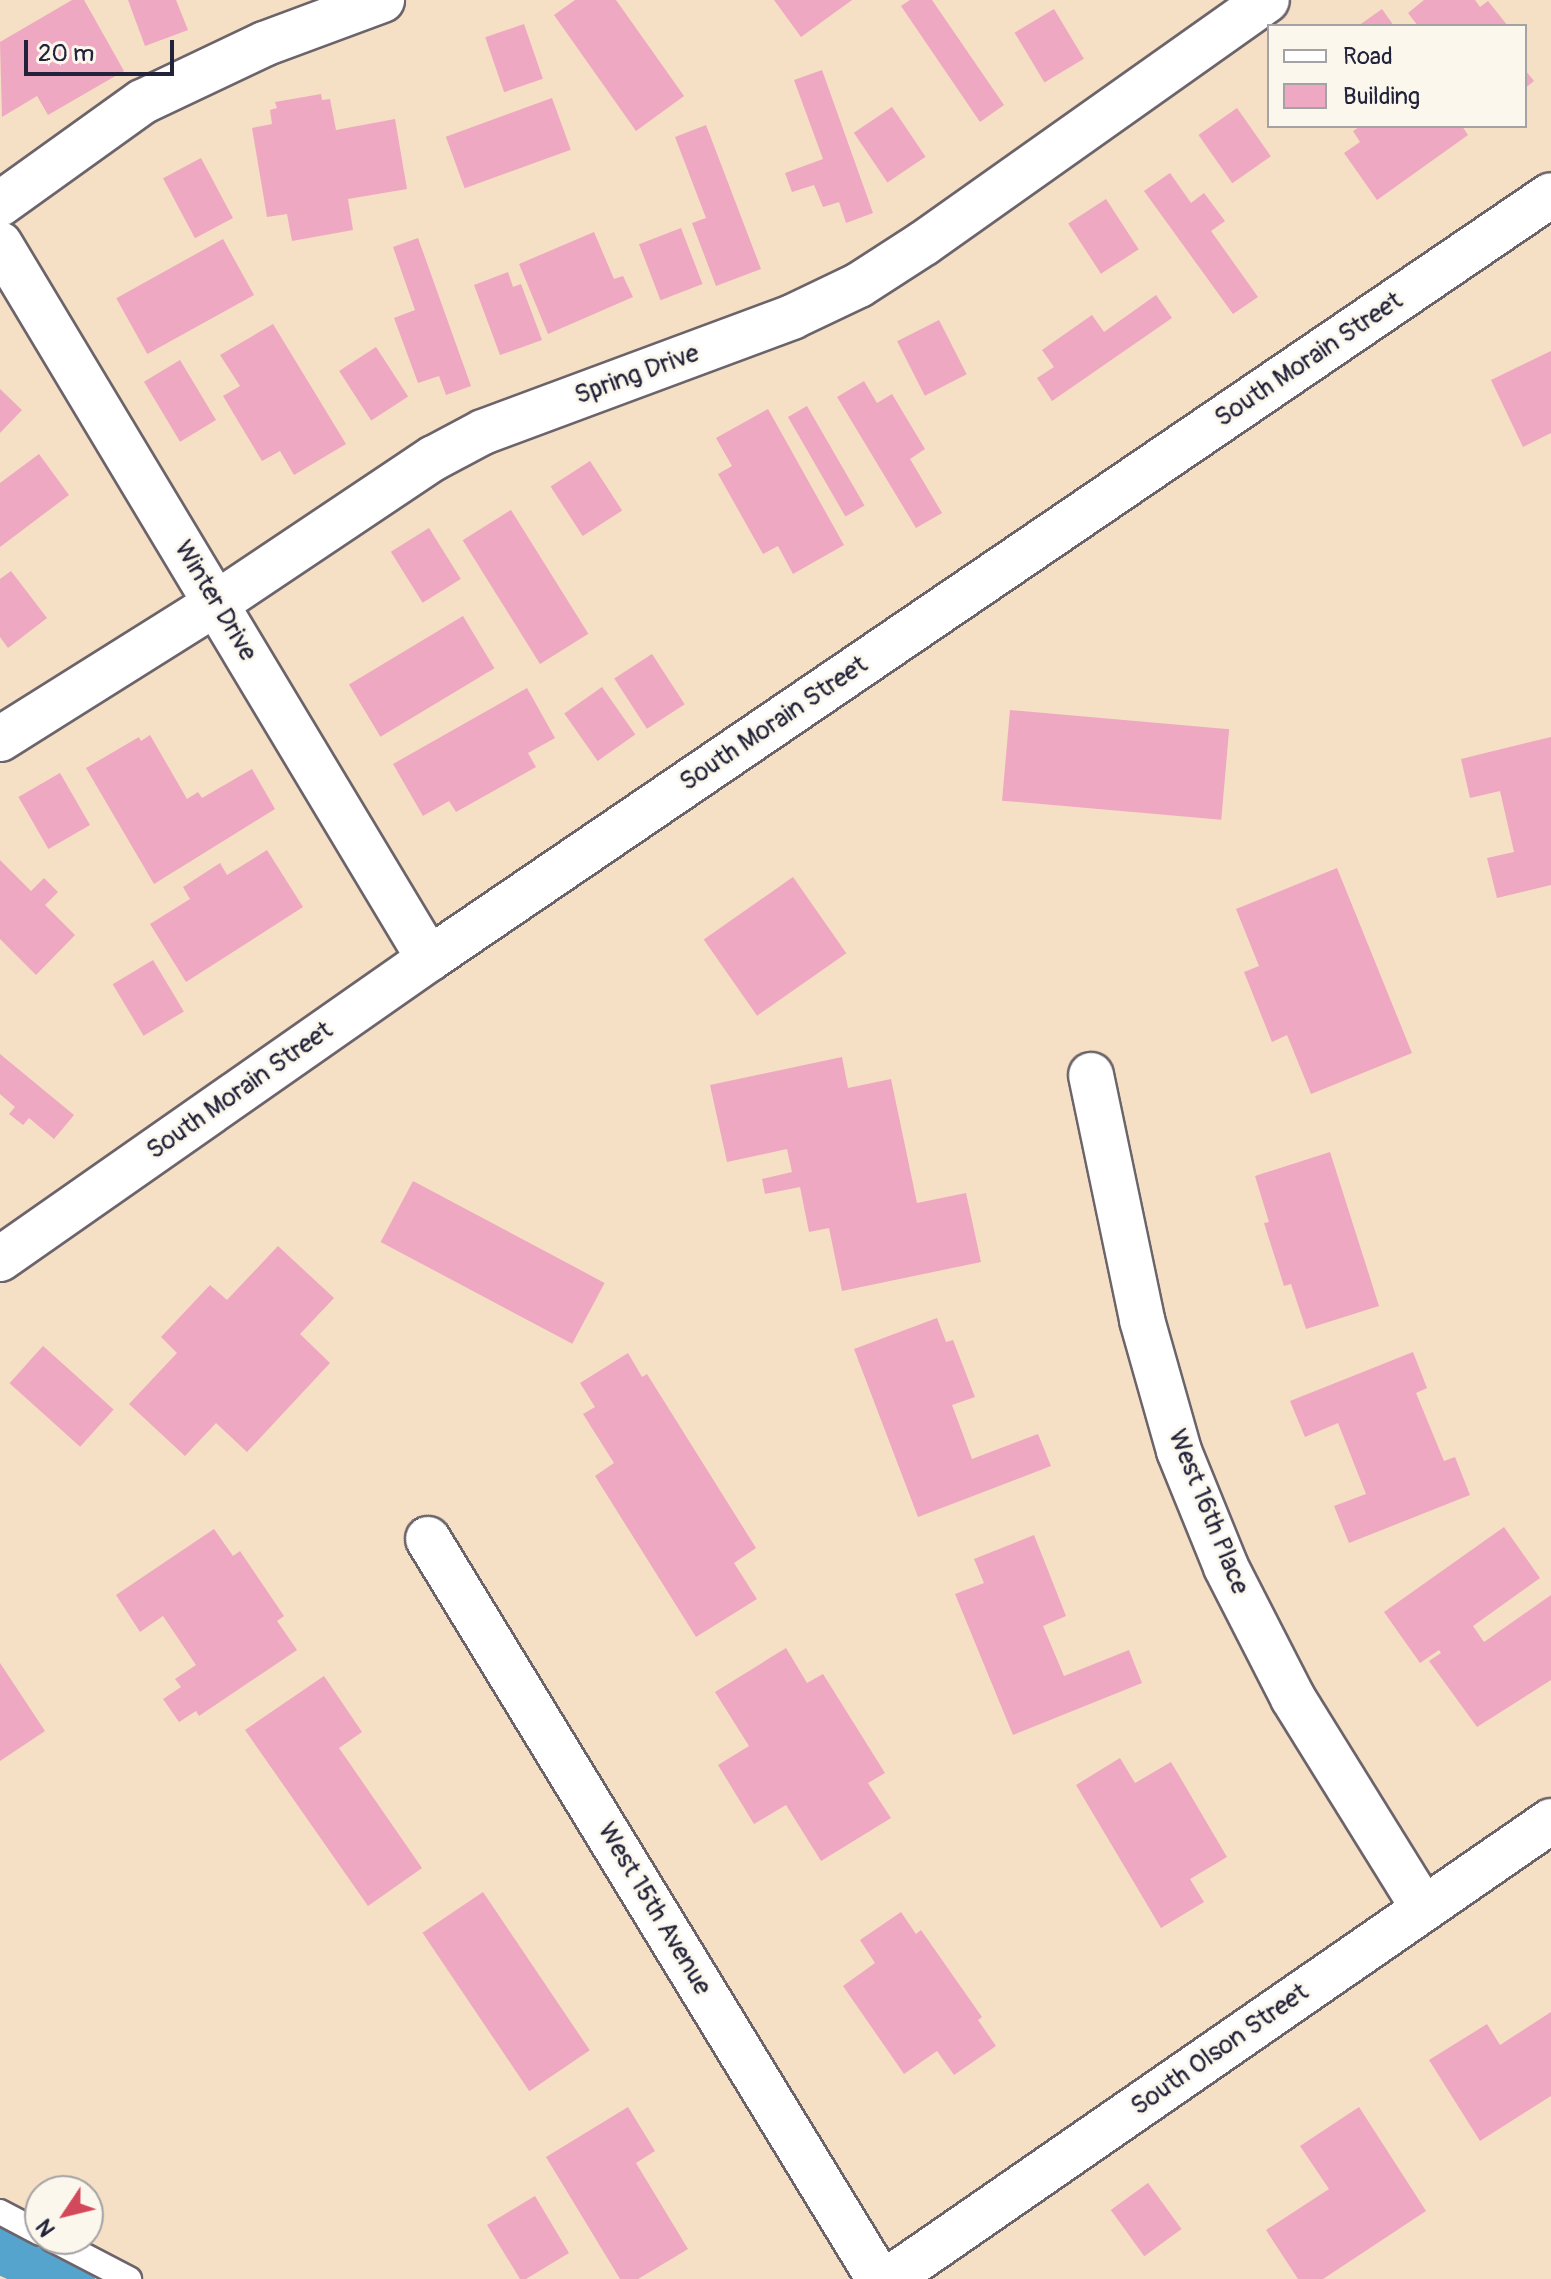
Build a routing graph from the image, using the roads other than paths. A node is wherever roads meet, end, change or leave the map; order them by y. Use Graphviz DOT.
graph roads {
  1 [pos="382,0"];
  2 [pos="1267,0"];
  3 [pos="1551,195"];
  4 [pos="0,204"];
  5 [pos="0,244"];
  6 [pos="217,603"];
  7 [pos="0,739"];
  8 [pos="429,959"];
  9 [pos="1091,1075"];
  10 [pos="0,1259"];
  11 [pos="428,1539"];
  12 [pos="1551,1821"];
  13 [pos="1424,1909"];
  14 [pos="0,2212"];
  15 [pos="24,2225"];
  16 [pos="83,2255"];
  17 [pos="129,2279"];
  18 [pos="879,2279"];
  19 [pos="889,2279"];
  1 -- 4 [label="street"];
  2 -- 6 [label="street, Spring Drive"];
  3 -- 8 [label="street, South Morain Street"];
  5 -- 6 [label="street, Winter Drive"];
  6 -- 7 [label="street, Spring Drive"];
  6 -- 8 [label="street, Winter Drive"];
  8 -- 10 [label="street, South Morain Street"];
  9 -- 13 [label="street, West 16th Place"];
  11 -- 18 [label="street, West 15th Avenue"];
  12 -- 13 [label="street, South Olson Street"];
  13 -- 19 [label="street, South Olson Street"];
  14 -- 15 [label="lane"];
  16 -- 17 [label="lane"];
}
